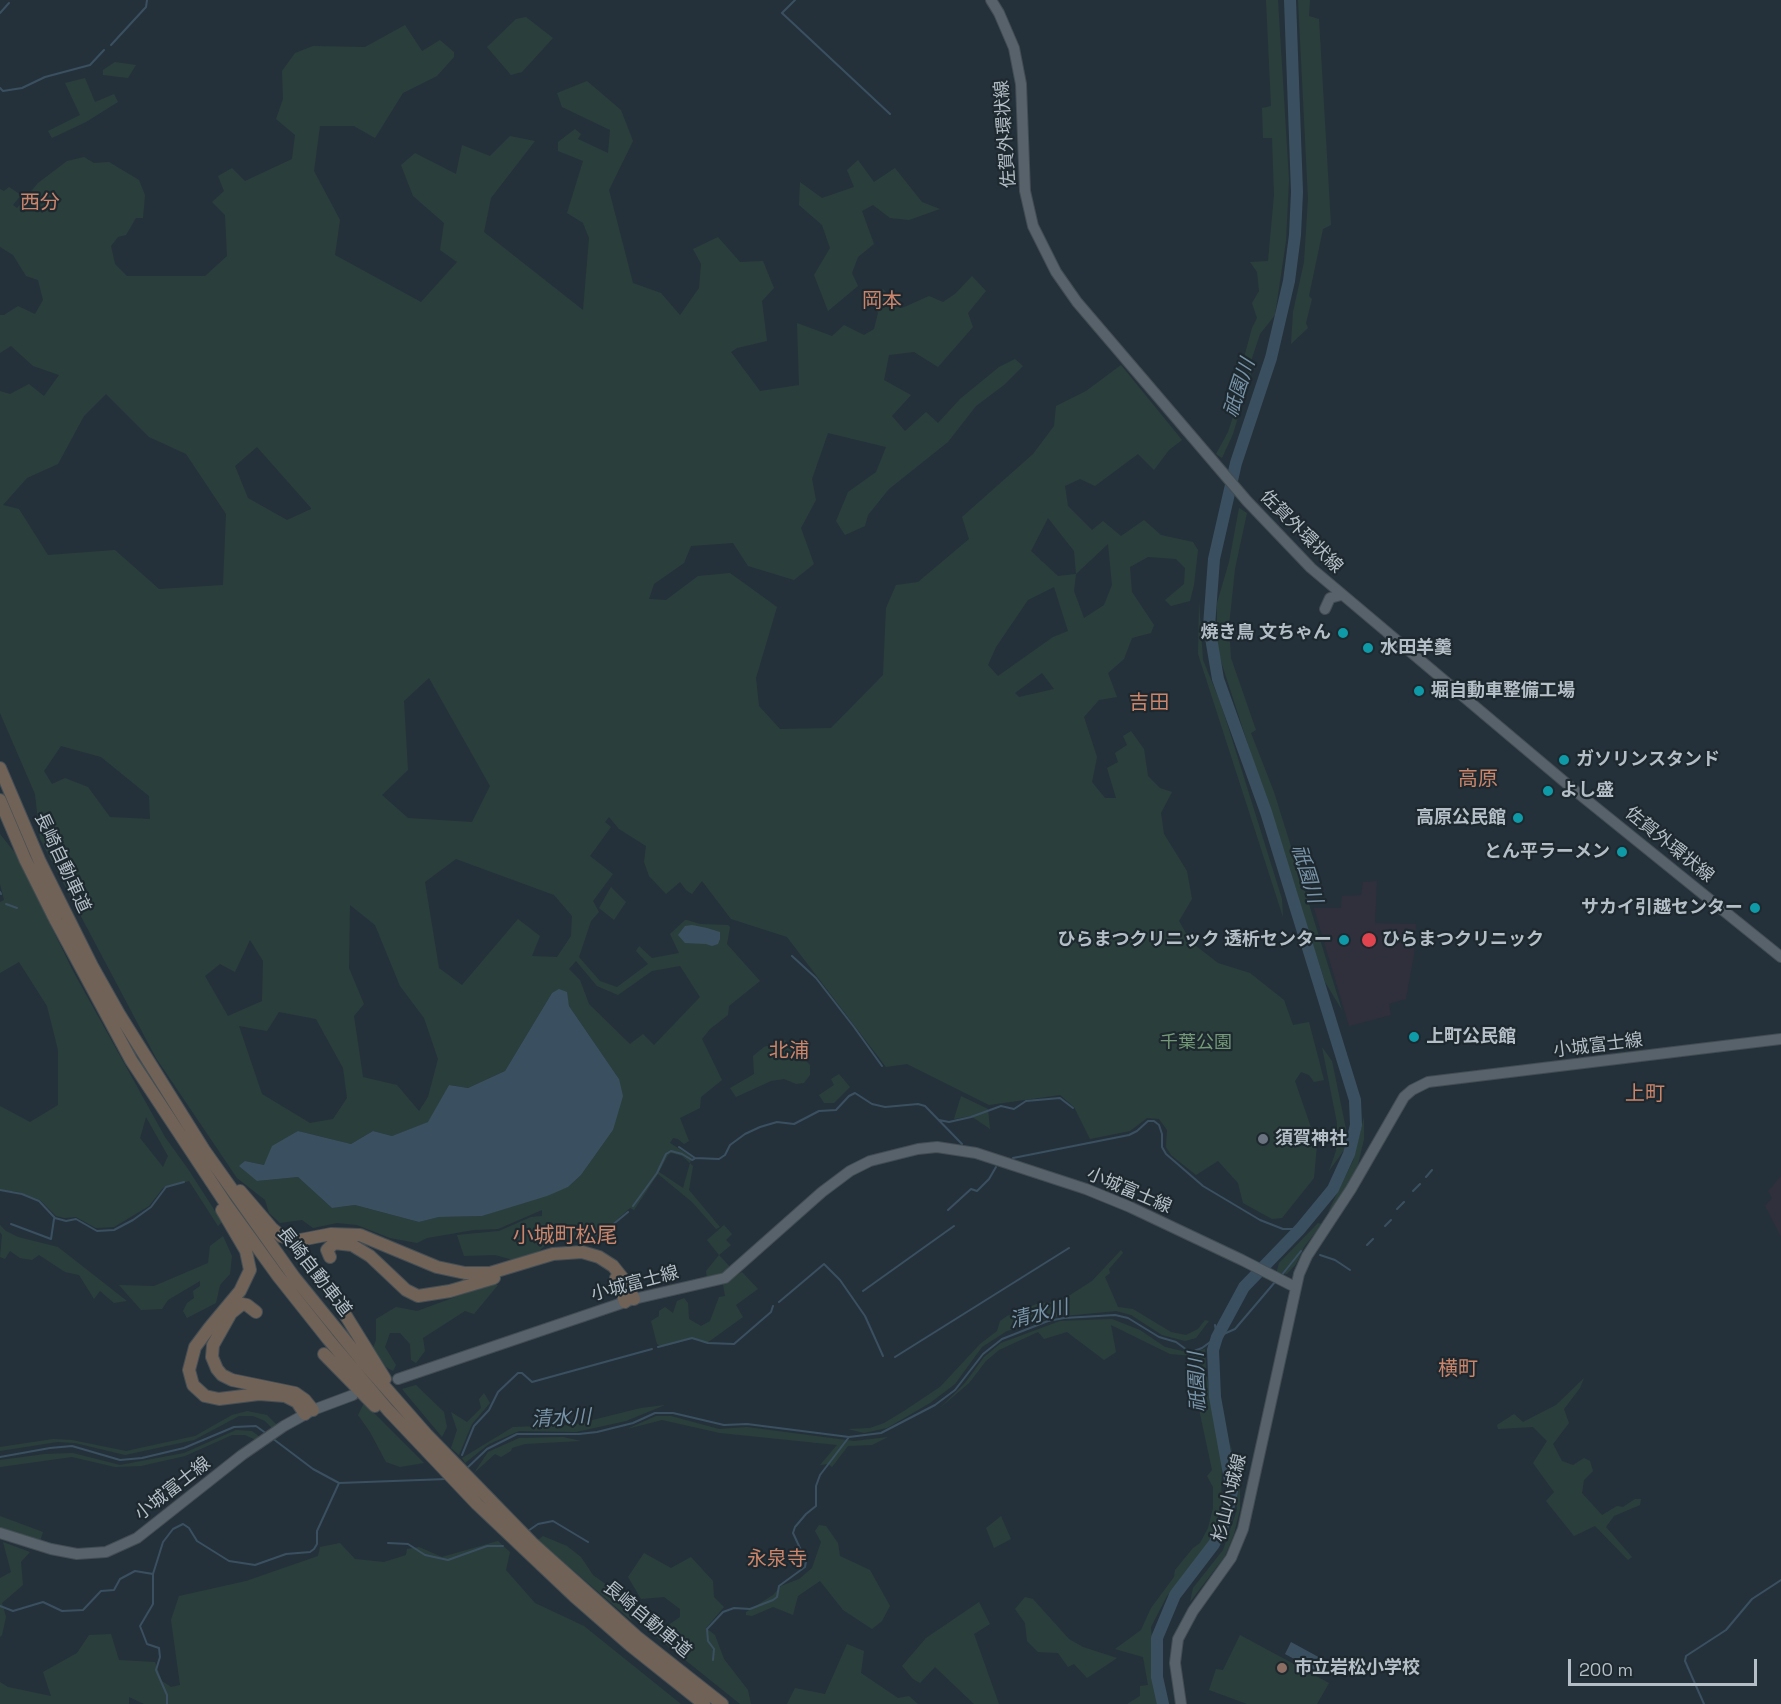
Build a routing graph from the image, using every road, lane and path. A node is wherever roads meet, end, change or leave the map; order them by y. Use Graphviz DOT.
graph roads {
  1 [pos="991,0"];
  2 [pos="1341,595"];
  3 [pos="1325,609"];
  4 [pos="0,768"];
  5 [pos="0,800"];
  6 [pos="1781,957"];
  7 [pos="1781,1039"];
  8 [pos="157,1100"];
  9 [pos="176,1106"];
  10 [pos="270,1227"];
  11 [pos="290,1246"];
  12 [pos="330,1257"];
  13 [pos="1295,1287"];
  14 [pos="629,1300"];
  15 [pos="256,1312"];
  16 [pos="346,1316"];
  17 [pos="324,1354"];
  18 [pos="398,1379"];
  19 [pos="353,1395"];
  20 [pos="309,1412"];
  21 [pos="420,1441"];
  22 [pos="0,1533"];
  23 [pos="528,1547"];
  24 [pos="704,1704"];
  25 [pos="722,1704"];
  26 [pos="1181,1704"];
  1 -- 2 [label="main road, 佐賀外環状線"];
  2 -- 3 [label="main road"];
  2 -- 6 [label="main road, 佐賀外環状線"];
  4 -- 9 [label="highway, 長崎自動車道"];
  5 -- 8 [label="highway, 長崎自動車道"];
  7 -- 13 [label="main road, 小城富士線"];
  8 -- 20 [label="highway"];
  8 -- 21 [label="highway, 長崎自動車道"];
  9 -- 10 [label="highway"];
  9 -- 21 [label="highway, 長崎自動車道"];
  10 -- 11 [label="highway"];
  10 -- 14 [label="highway"];
  12 -- 14 [label="highway"];
  13 -- 14 [label="main road, 小城富士線"];
  13 -- 26 [label="main road, 杉山小城線"];
  14 -- 18 [label="main road, 小城富士線"];
  15 -- 20 [label="highway"];
  16 -- 21 [label="highway"];
  17 -- 21 [label="highway"];
  19 -- 20 [label="main road, 小城富士線"];
  20 -- 22 [label="main road, 小城富士線"];
  21 -- 23 [label="highway, 長崎自動車道"];
  21 -- 23 [label="highway, 長崎自動車道"];
  23 -- 24 [label="highway, 長崎自動車道"];
  23 -- 25 [label="highway, 長崎自動車道"];
}
